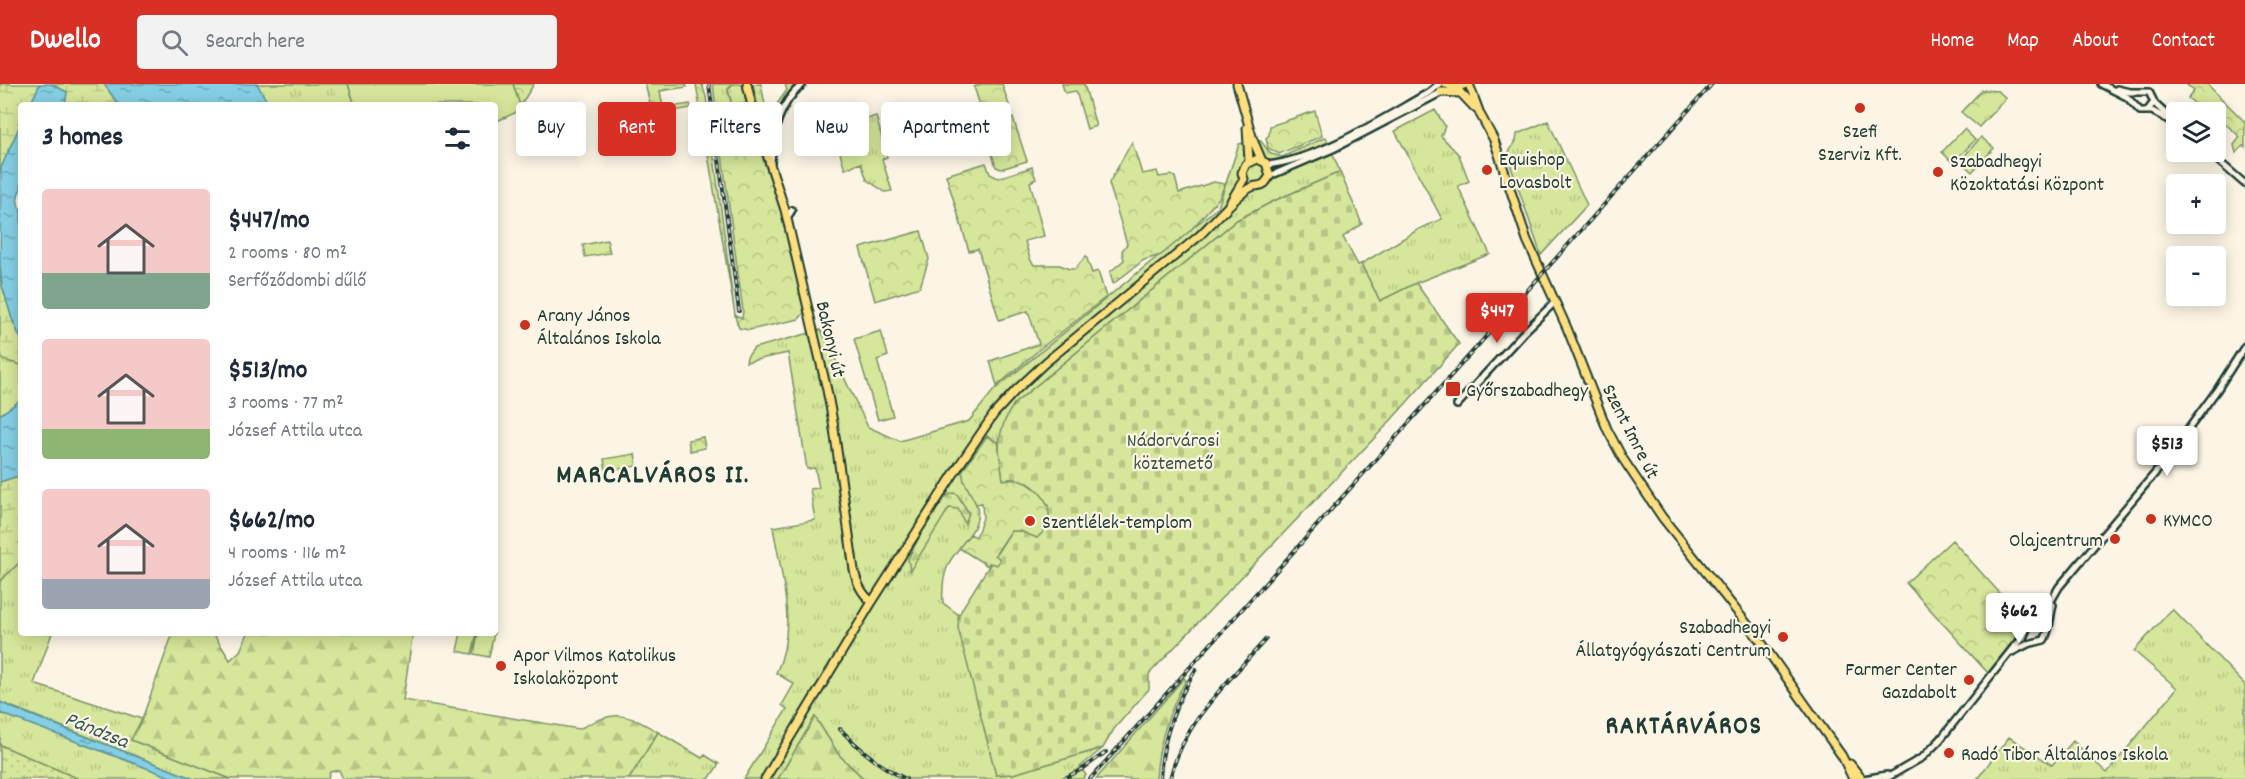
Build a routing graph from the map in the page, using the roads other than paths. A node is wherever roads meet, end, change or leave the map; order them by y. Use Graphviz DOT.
graph roads {
  1 [pos="747,84"];
  2 [pos="803,84"];
  3 [pos="1237,84"];
  4 [pos="1439,84"];
  5 [pos="2103,85"];
  6 [pos="1451,87"];
  7 [pos="1469,87"];
  8 [pos="2140,91"];
  9 [pos="1441,92"];
  10 [pos="2133,102"];
  11 [pos="2154,103"];
  12 [pos="2148,110"];
  13 [pos="2166,115"];
  14 [pos="1246,117"];
  15 [pos="2166,118"];
  16 [pos="1249,161"];
  17 [pos="771,162"];
  18 [pos="2220,162"];
  19 [pos="1264,163"];
  20 [pos="1270,176"];
  21 [pos="1244,179"];
  22 [pos="2245,184"];
  23 [pos="1252,186"];
  24 [pos="1225,211"];
  25 [pos="1555,302"];
  26 [pos="2245,346"];
  27 [pos="1457,405"];
  28 [pos="2058,590"];
  29 [pos="872,602"];
  30 [pos="2034,621"];
  31 [pos="2048,628"];
  32 [pos="2026,629"];
  33 [pos="2036,642"];
  34 [pos="2006,657"];
  35 [pos="1897,772"];
  36 [pos="765,779"];
  37 [pos="1860,779"];
  38 [pos="1885,779"];
  1 -- 17 [label="main road, Bakonyi út"];
  2 -- 17 [label="street"];
  3 -- 14 [label="main road"];
  4 -- 19 [label="street"];
  5 -- 8 [label="street"];
  5 -- 10 [label="street"];
  6 -- 7 [label="main road, Szent Imre út"];
  6 -- 9 [label="street"];
  7 -- 9 [label="main road"];
  7 -- 25 [label="main road, Szent Imre út"];
  8 -- 10 [label="street"];
  8 -- 11 [label="street"];
  9 -- 20 [label="street"];
  10 -- 12 [label="street"];
  11 -- 12 [label="street"];
  11 -- 13 [label="street"];
  12 -- 15 [label="street"];
  14 -- 16 [label="main road"];
  14 -- 19 [label="main road"];
  16 -- 19 [label="main road"];
  16 -- 21 [label="main road"];
  17 -- 29 [label="main road, Bakonyi út"];
  18 -- 22 [label="street"];
  19 -- 20 [label="main road"];
  20 -- 23 [label="main road"];
  21 -- 23 [label="main road"];
  21 -- 24 [label="main road"];
  23 -- 24 [label="main road"];
  24 -- 29 [label="main road"];
  25 -- 27 [label="street"];
  25 -- 37 [label="main road, Szent Imre út"];
  26 -- 28 [label="street"];
  28 -- 30 [label="street"];
  28 -- 31 [label="street"];
  29 -- 36 [label="main road"];
  30 -- 31 [label="street"];
  30 -- 32 [label="street"];
  31 -- 33 [label="street"];
  32 -- 33 [label="street"];
  32 -- 34 [label="street"];
  33 -- 34 [label="street"];
  34 -- 35 [label="street"];
  35 -- 37 [label="street"];
  35 -- 38 [label="street"];
}
